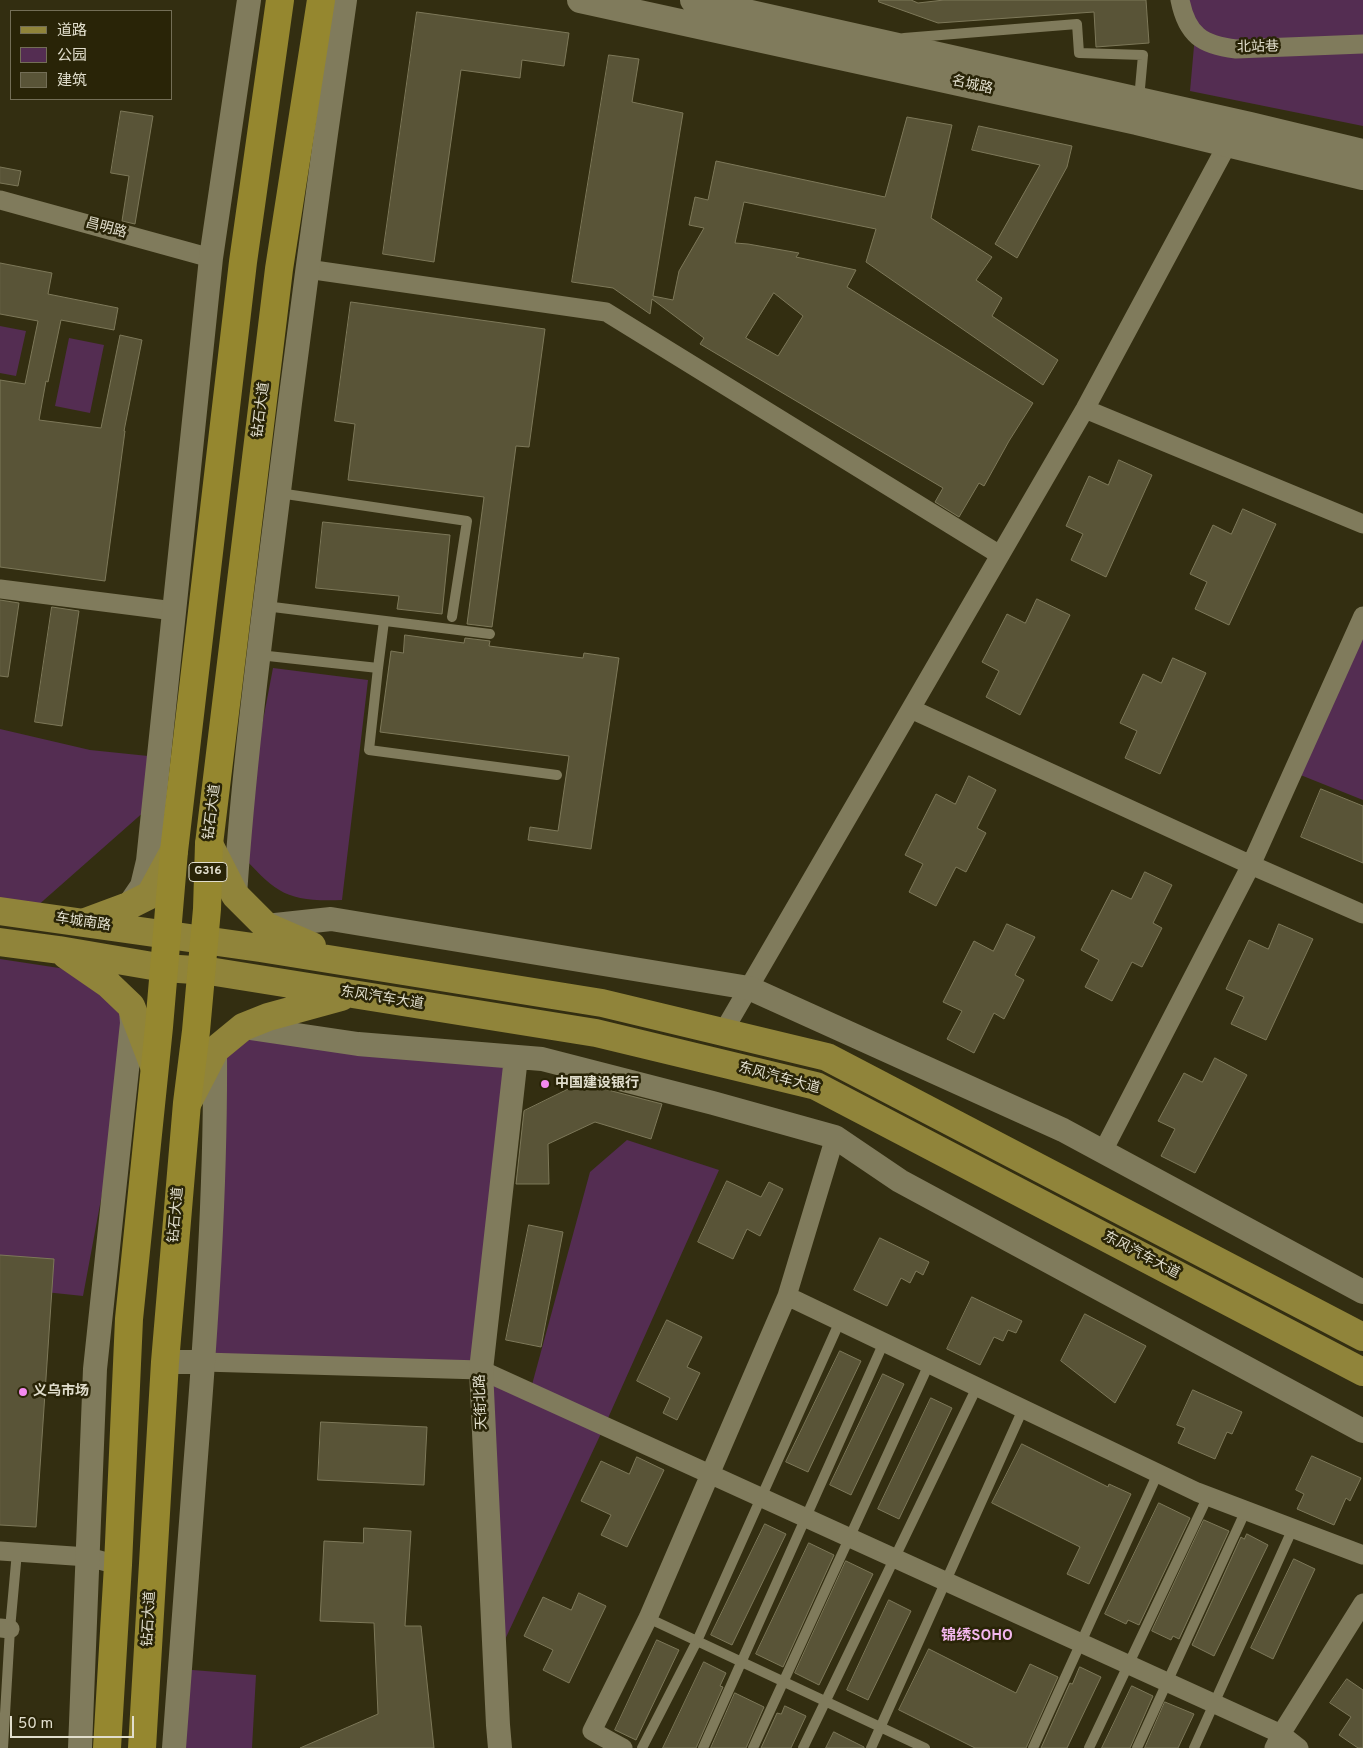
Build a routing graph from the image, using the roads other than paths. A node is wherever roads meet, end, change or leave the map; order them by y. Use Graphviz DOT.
graph roads {
  1 [pos="249,0"];
  2 [pos="280,0"];
  3 [pos="321,0"];
  4 [pos="345,0"];
  5 [pos="580,0"];
  6 [pos="693,0"];
  7 [pos="1180,0"];
  8 [pos="874,40"];
  9 [pos="1363,44"];
  10 [pos="1138,100"];
  11 [pos="1234,134"];
  12 [pos="1363,152"];
  13 [pos="1363,177"];
  14 [pos="0,200"];
  15 [pos="211,258"];
  16 [pos="243,262"];
  17 [pos="280,269"];
  18 [pos="307,269"];
  19 [pos="1085,409"];
  20 [pos="278,502"];
  21 [pos="1363,524"];
  22 [pos="1000,555"];
  23 [pos="0,589"];
  24 [pos="265,606"];
  25 [pos="174,610"];
  26 [pos="1363,616"];
  27 [pos="452,617"];
  28 [pos="384,621"];
  29 [pos="236,626"];
  30 [pos="490,634"];
  31 [pos="259,655"];
  32 [pos="378,668"];
  33 [pos="911,709"];
  34 [pos="557,775"];
  35 [pos="209,844"];
  36 [pos="174,850"];
  37 [pos="1251,865"];
  38 [pos="235,895"];
  39 [pos="128,906"];
  40 [pos="0,911"];
  41 [pos="1363,914"];
  42 [pos="83,922"];
  43 [pos="266,926"];
  44 [pos="167,935"];
  45 [pos="204,940"];
  46 [pos="0,942"];
  47 [pos="59,950"];
  48 [pos="348,962"];
  49 [pos="164,968"];
  50 [pos="200,970"];
  51 [pos="749,988"];
  52 [pos="350,994"];
  53 [pos="131,1006"];
  54 [pos="243,1027"];
  55 [pos="723,1032"];
  56 [pos="215,1050"];
  57 [pos="516,1057"];
  58 [pos="154,1066"];
  59 [pos="187,1103"];
  60 [pos="835,1137"];
  61 [pos="1103,1152"];
  62 [pos="1363,1292"];
  63 [pos="787,1296"];
  64 [pos="130,1309"];
  65 [pos="840,1321"];
  66 [pos="1363,1337"];
  67 [pos="884,1342"];
  68 [pos="97,1349"];
  69 [pos="165,1362"];
  70 [pos="203,1362"];
  71 [pos="929,1364"];
  72 [pos="481,1370"];
  73 [pos="1363,1372"];
  74 [pos="977,1387"];
  75 [pos="1024,1409"];
  76 [pos="1363,1431"];
  77 [pos="1158,1473"];
  78 [pos="710,1475"];
  79 [pos="1208,1496"];
  80 [pos="761,1498"];
  81 [pos="156,1507"];
  82 [pos="1246,1510"];
  83 [pos="192,1511"];
  84 [pos="806,1518"];
  85 [pos="1293,1528"];
  86 [pos="850,1538"];
  87 [pos="8,1552"];
  88 [pos="1363,1555"];
  89 [pos="88,1558"];
  90 [pos="895,1559"];
  91 [pos="118,1565"];
  92 [pos="946,1582"];
  93 [pos="1362,1605"];
  94 [pos="648,1618"];
  95 [pos="5,1629"];
  96 [pos="696,1641"];
  97 [pos="1081,1643"];
  98 [pos="743,1662"];
  99 [pos="1128,1665"];
  100 [pos="784,1682"];
  101 [pos="1167,1683"];
  102 [pos="826,1702"];
  103 [pos="1215,1704"];
  104 [pos="881,1727"];
  105 [pos="1278,1741"];
  106 [pos="143,1743"];
  107 [pos="174,1744"];
  108 [pos="3,1748"];
  109 [pos="80,1748"];
  110 [pos="107,1748"];
  111 [pos="500,1748"];
  112 [pos="623,1748"];
  113 [pos="642,1748"];
  114 [pos="703,1748"];
  115 [pos="753,1748"];
  116 [pos="803,1748"];
  117 [pos="871,1748"];
  118 [pos="925,1748"];
  119 [pos="1033,1748"];
  120 [pos="1089,1748"];
  121 [pos="1137,1748"];
  122 [pos="1194,1748"];
  123 [pos="1299,1748"];
  1 -- 15 [label="street"];
  2 -- 16 [label="highway, G316"];
  3 -- 17 [label="highway, 钻石大道 / G316"];
  4 -- 18 [label="street"];
  5 -- 11 [label="main road, 名城路"];
  6 -- 8 [label="main road, 名城路"];
  7 -- 9 [label="street, 北站巷"];
  8 -- 10 [label="main road, 名城路"];
  8 -- 10 [label="lane"];
  10 -- 11 [label="main road, 名城路"];
  11 -- 12 [label="main road, 名城路"];
  11 -- 13 [label="main road, 名城路"];
  11 -- 19 [label="street"];
  14 -- 15 [label="street, 昌明路"];
  15 -- 16 [label="street"];
  15 -- 25 [label="street"];
  16 -- 36 [label="highway, G316"];
  17 -- 18 [label="street"];
  17 -- 29 [label="highway, 钻石大道 / G316"];
  18 -- 20 [label="street"];
  18 -- 22 [label="street"];
  19 -- 21 [label="street"];
  19 -- 22 [label="street"];
  20 -- 24 [label="street"];
  20 -- 27 [label="lane"];
  20 -- 29 [label="street"];
  22 -- 33 [label="street"];
  23 -- 25 [label="street"];
  24 -- 28 [label="lane"];
  24 -- 31 [label="street"];
  25 -- 39 [label="street"];
  26 -- 37 [label="street"];
  28 -- 30 [label="lane"];
  28 -- 32 [label="lane"];
  29 -- 35 [label="highway, 钻石大道 / G316"];
  31 -- 32 [label="lane"];
  31 -- 38 [label="street"];
  32 -- 34 [label="lane"];
  33 -- 37 [label="street"];
  33 -- 51 [label="street"];
  35 -- 38 [label="main road"];
  35 -- 45 [label="highway, 钻石大道 / G316"];
  36 -- 39 [label="main road"];
  36 -- 44 [label="highway, G316"];
  37 -- 41 [label="street"];
  37 -- 61 [label="street"];
  38 -- 43 [label="main road"];
  39 -- 42 [label="main road"];
  40 -- 42 [label="main road, 车城南路"];
  42 -- 44 [label="main road, 车城南路"];
  43 -- 48 [label="main road"];
  43 -- 51 [label="street"];
  44 -- 45 [label="main road"];
  44 -- 49 [label="highway, G316"];
  45 -- 48 [label="main road"];
  45 -- 50 [label="highway, 钻石大道 / G316"];
  46 -- 47 [label="main road"];
  47 -- 49 [label="main road"];
  47 -- 53 [label="main road"];
  48 -- 55 [label="main road"];
  49 -- 50 [label="main road, 东风汽车大道"];
  49 -- 58 [label="highway, G316"];
  50 -- 52 [label="main road, 东风汽车大道"];
  50 -- 59 [label="highway, 钻石大道 / G316"];
  51 -- 55 [label="street"];
  51 -- 61 [label="street"];
  52 -- 54 [label="main road"];
  52 -- 73 [label="main road, 东风汽车大道"];
  53 -- 58 [label="main road"];
  53 -- 68 [label="street"];
  54 -- 56 [label="main road"];
  54 -- 57 [label="street"];
  55 -- 66 [label="main road"];
  56 -- 59 [label="main road"];
  56 -- 70 [label="street"];
  57 -- 60 [label="street"];
  57 -- 72 [label="street, 天街北路"];
  58 -- 64 [label="highway, G316"];
  59 -- 69 [label="highway, 钻石大道 / G316"];
  60 -- 63 [label="street"];
  60 -- 76 [label="street"];
  61 -- 62 [label="street"];
  63 -- 65 [label="street"];
  63 -- 78 [label="street"];
  64 -- 68 [label="street"];
  64 -- 91 [label="highway, G316"];
  65 -- 67 [label="street"];
  65 -- 80 [label="lane"];
  67 -- 71 [label="street"];
  67 -- 84 [label="lane"];
  68 -- 89 [label="street"];
  69 -- 70 [label="street"];
  69 -- 81 [label="highway, 钻石大道 / G316"];
  70 -- 72 [label="street"];
  70 -- 83 [label="street"];
  71 -- 74 [label="street"];
  71 -- 86 [label="lane"];
  72 -- 78 [label="street"];
  72 -- 111 [label="street, 天街北路"];
  74 -- 75 [label="street"];
  74 -- 90 [label="lane"];
  75 -- 77 [label="street"];
  75 -- 92 [label="lane"];
  77 -- 79 [label="street"];
  77 -- 97 [label="lane"];
  78 -- 80 [label="street"];
  78 -- 94 [label="street"];
  79 -- 82 [label="street"];
  79 -- 99 [label="lane"];
  80 -- 84 [label="street"];
  80 -- 96 [label="lane"];
  81 -- 83 [label="street"];
  81 -- 106 [label="highway, 钻石大道 / G316"];
  82 -- 85 [label="street"];
  82 -- 101 [label="lane"];
  83 -- 107 [label="street"];
  84 -- 86 [label="street"];
  84 -- 98 [label="lane"];
  85 -- 88 [label="street"];
  85 -- 103 [label="lane"];
  86 -- 90 [label="street"];
  86 -- 100 [label="lane"];
  87 -- 89 [label="street"];
  87 -- 95 [label="lane"];
  89 -- 91 [label="street"];
  89 -- 109 [label="street"];
  90 -- 92 [label="street"];
  90 -- 102 [label="lane"];
  91 -- 110 [label="highway, G316"];
  92 -- 97 [label="street"];
  92 -- 104 [label="lane"];
  93 -- 105 [label="street"];
  94 -- 96 [label="lane"];
  94 -- 112 [label="street"];
  95 -- 108 [label="lane"];
  96 -- 98 [label="lane"];
  96 -- 113 [label="lane"];
  97 -- 99 [label="street"];
  97 -- 119 [label="lane"];
  98 -- 100 [label="lane"];
  98 -- 114 [label="lane"];
  99 -- 101 [label="street"];
  99 -- 120 [label="lane"];
  100 -- 102 [label="lane"];
  100 -- 115 [label="lane"];
  101 -- 103 [label="street"];
  101 -- 121 [label="lane"];
  102 -- 104 [label="lane"];
  102 -- 116 [label="lane"];
  103 -- 105 [label="street"];
  103 -- 122 [label="lane"];
  104 -- 117 [label="lane"];
  104 -- 118 [label="lane"];
  105 -- 123 [label="street"];
  106 -- 107 [label="street"];
}
